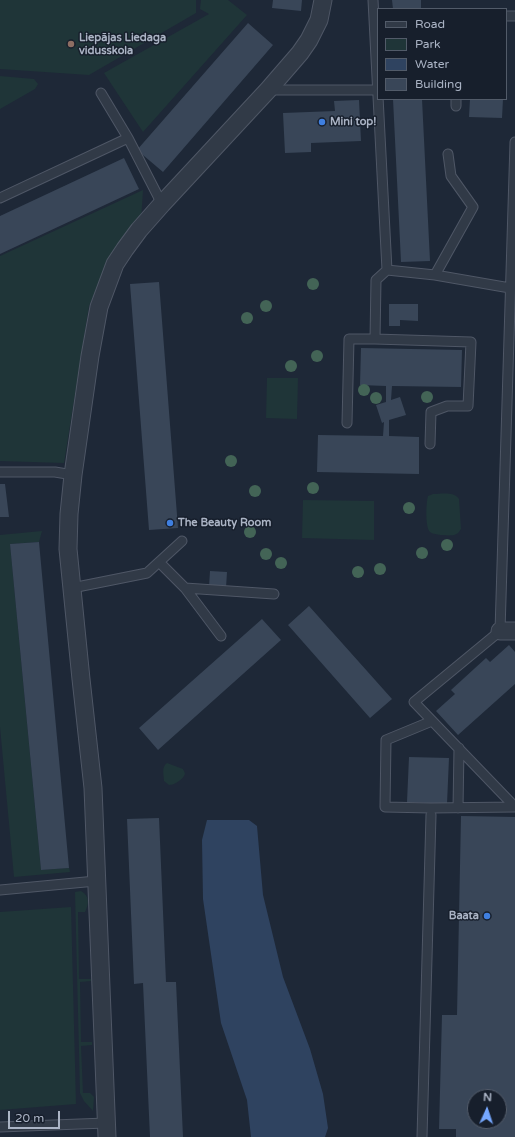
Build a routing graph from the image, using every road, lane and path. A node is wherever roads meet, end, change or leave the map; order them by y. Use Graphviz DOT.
graph roads {
  1 [pos="322,0"];
  2 [pos="373,0"];
  3 [pos="268,90"];
  4 [pos="377,90"];
  5 [pos="101,93"];
  6 [pos="378,100"];
  7 [pos="128,138"];
  8 [pos="515,142"];
  9 [pos="448,154"];
  10 [pos="0,198"];
  11 [pos="162,204"];
  12 [pos="387,270"];
  13 [pos="435,275"];
  14 [pos="510,288"];
  15 [pos="375,338"];
  16 [pos="347,423"];
  17 [pos="430,444"];
  18 [pos="0,472"];
  19 [pos="72,475"];
  20 [pos="182,541"];
  21 [pos="159,562"];
  22 [pos="72,588"];
  23 [pos="184,588"];
  24 [pos="274,594"];
  25 [pos="507,631"];
  26 [pos="220,636"];
  27 [pos="432,721"];
  28 [pos="459,748"];
  29 [pos="515,807"];
  30 [pos="458,808"];
  31 [pos="431,815"];
  32 [pos="96,881"];
  33 [pos="0,884"];
  34 [pos="0,890"];
  35 [pos="0,1128"];
  36 [pos="107,1130"];
  37 [pos="422,1137"];
  1 -- 3 [label="street"];
  2 -- 4 [label="lane"];
  3 -- 4 [label="lane"];
  3 -- 11 [label="street"];
  5 -- 7 [label="lane"];
  6 -- 12 [label="lane"];
  7 -- 10 [label="lane"];
  7 -- 11 [label="lane"];
  8 -- 14 [label="lane"];
  9 -- 13 [label="lane"];
  11 -- 19 [label="street"];
  12 -- 13 [label="lane"];
  12 -- 15 [label="lane"];
  13 -- 14 [label="lane"];
  14 -- 25 [label="lane"];
  15 -- 16 [label="lane"];
  15 -- 17 [label="lane"];
  18 -- 19 [label="lane"];
  19 -- 22 [label="street"];
  20 -- 21 [label="lane"];
  21 -- 22 [label="lane"];
  21 -- 23 [label="lane"];
  22 -- 32 [label="street"];
  23 -- 24 [label="lane"];
  23 -- 26 [label="lane"];
  25 -- 27 [label="lane"];
  27 -- 28 [label="lane"];
  27 -- 30 [label="lane"];
  28 -- 29 [label="lane"];
  28 -- 30 [label="lane"];
  29 -- 30 [label="lane"];
  31 -- 37 [label="lane"];
  32 -- 34 [label="lane"];
  32 -- 36 [label="street"];
  33 -- 34 [label="lane"];
  35 -- 36 [label="lane"];
}
